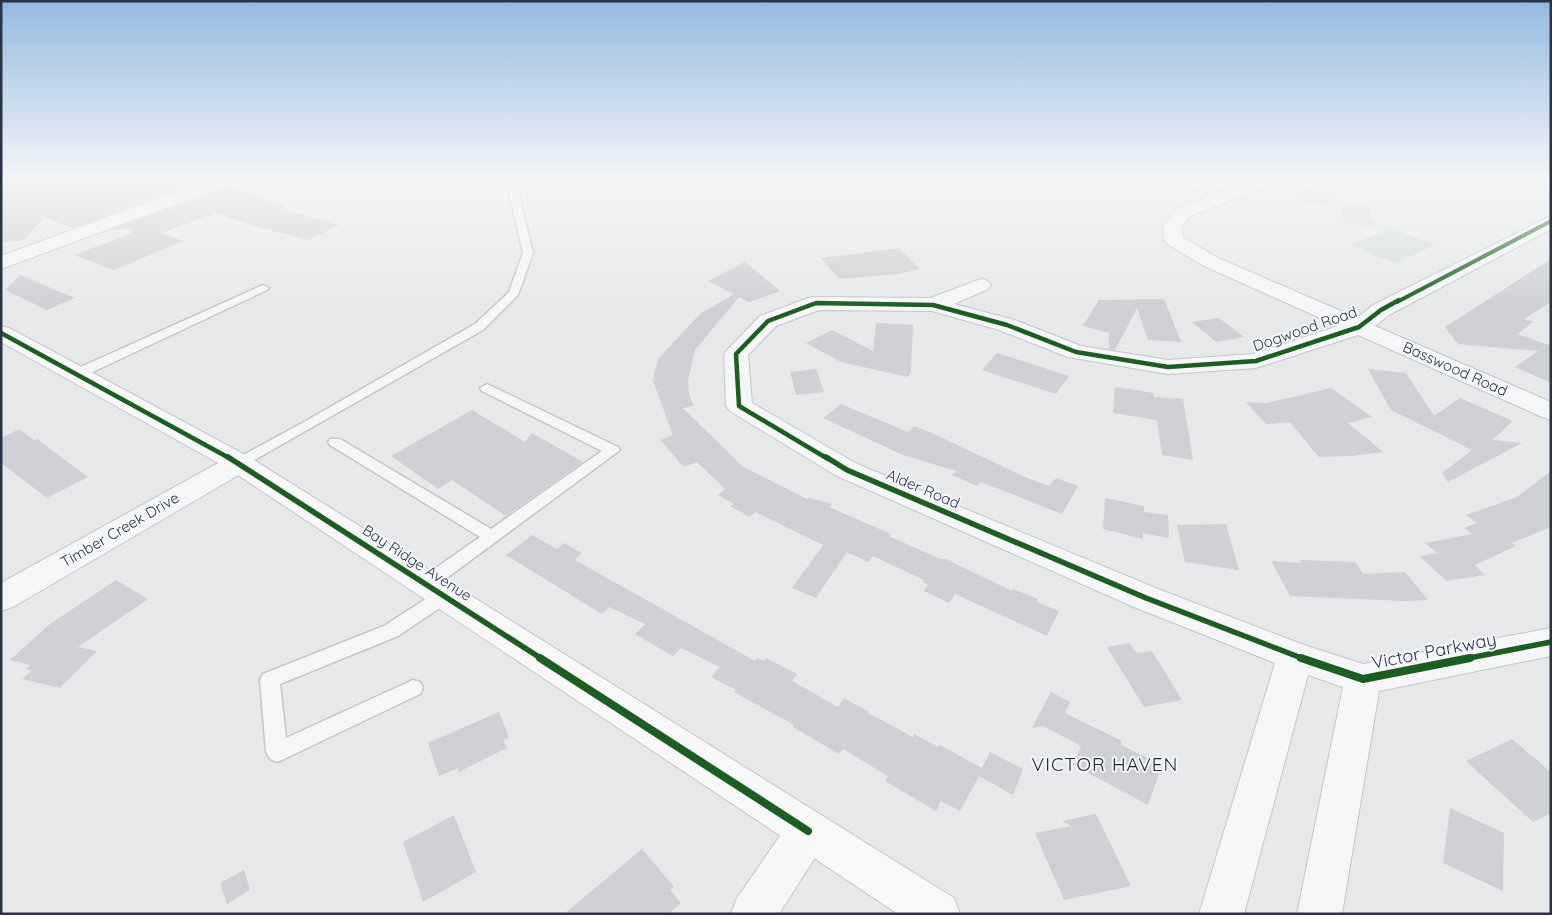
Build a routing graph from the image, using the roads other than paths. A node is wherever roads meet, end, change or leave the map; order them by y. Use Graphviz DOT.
graph roads {
  1 [pos="115,221"];
  2 [pos="521,221"];
  3 [pos="1177,221"];
  4 [pos="1551,221"];
  5 [pos="1,263"];
  6 [pos="981,285"];
  7 [pos="263,288"];
  8 [pos="871,303"];
  9 [pos="933,305"];
  10 [pos="1358,327"];
  11 [pos="1,333"];
  12 [pos="79,374"];
  13 [pos="487,388"];
  14 [pos="1551,412"];
  15 [pos="335,442"];
  16 [pos="239,463"];
  17 [pos="492,537"];
  18 [pos="435,590"];
  19 [pos="1,598"];
  20 [pos="1551,642"];
  21 [pos="1295,656"];
  22 [pos="1363,679"];
  23 [pos="413,688"];
  24 [pos="808,831"];
  25 [pos="753,914"];
  26 [pos="938,914"];
  27 [pos="1221,914"];
  28 [pos="1318,914"];
  1 -- 5 [label="street"];
  2 -- 16 [label="lane"];
  3 -- 10 [label="street, Basswood Road"];
  4 -- 10 [label="street, Dogwood Road"];
  6 -- 9 [label="street"];
  7 -- 12 [label="lane"];
  8 -- 9 [label="street, Dogwood Road"];
  8 -- 21 [label="street, Alder Road"];
  9 -- 10 [label="street, Dogwood Road"];
  10 -- 14 [label="street, Basswood Road"];
  11 -- 12 [label="main road, Bay Ridge Avenue"];
  12 -- 16 [label="main road, Bay Ridge Avenue"];
  13 -- 17 [label="lane"];
  15 -- 17 [label="lane"];
  16 -- 18 [label="main road, Bay Ridge Avenue"];
  16 -- 19 [label="street, Timber Creek Drive"];
  17 -- 18 [label="lane"];
  18 -- 23 [label="lane"];
  18 -- 24 [label="main road, Bay Ridge Avenue"];
  20 -- 22 [label="street, Victor Parkway"];
  21 -- 22 [label="street, Victor Parkway"];
  21 -- 27 [label="street"];
  22 -- 28 [label="street, Victor Parkway"];
  24 -- 25 [label="street"];
  24 -- 26 [label="main road, Bay Ridge Avenue"];
}
